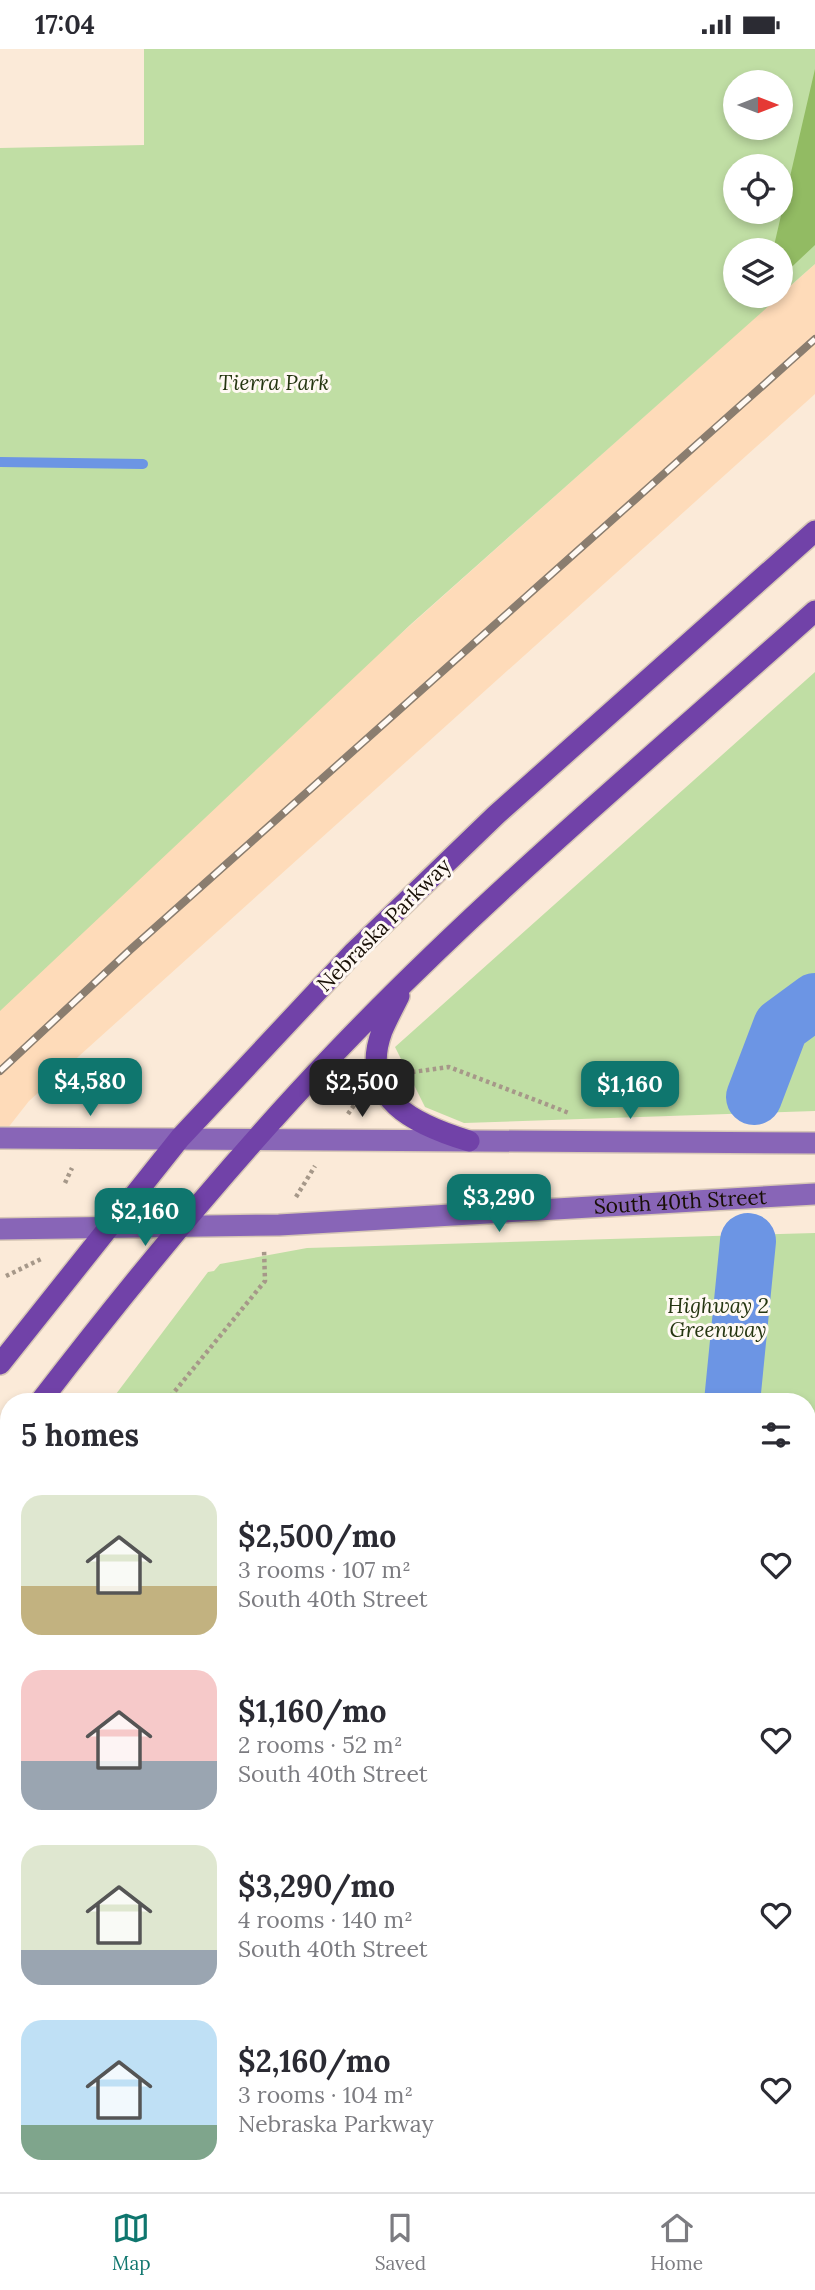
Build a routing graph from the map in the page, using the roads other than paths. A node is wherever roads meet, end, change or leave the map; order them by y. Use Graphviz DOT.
graph roads {
  1 [pos="815,531"];
  2 [pos="815,611"];
  3 [pos="407,981"];
  4 [pos="0,1138"];
  5 [pos="180,1138"];
  6 [pos="255,1139"];
  7 [pos="469,1141"];
  8 [pos="815,1143"];
  9 [pos="815,1194"];
  10 [pos="182,1226"];
  11 [pos="108,1228"];
  12 [pos="0,1229"];
  13 [pos="0,1364"];
  14 [pos="47,1393"];
  1 -- 5 [label="main road, Nebraska Parkway"];
  2 -- 3 [label="main road"];
  3 -- 6 [label="main road"];
  3 -- 7 [label="main road"];
  4 -- 5 [label="main road"];
  5 -- 6 [label="main road"];
  5 -- 11 [label="main road, Nebraska Parkway"];
  6 -- 7 [label="main road"];
  6 -- 10 [label="main road"];
  7 -- 8 [label="main road"];
  9 -- 10 [label="main road, South 40th Street"];
  10 -- 11 [label="main road, South 40th Street"];
  10 -- 14 [label="main road"];
  11 -- 12 [label="main road, South 40th Street"];
  11 -- 13 [label="main road, Nebraska Parkway"];
}
